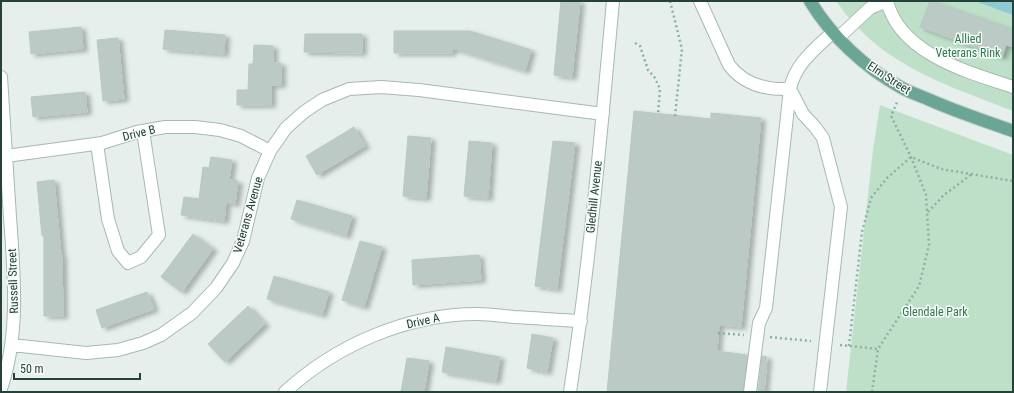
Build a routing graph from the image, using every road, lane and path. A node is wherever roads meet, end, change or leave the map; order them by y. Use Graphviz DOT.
graph roads {
  1 [pos="612,1"];
  2 [pos="670,1"];
  3 [pos="700,1"];
  4 [pos="810,1"];
  5 [pos="887,1"];
  6 [pos="835,35"];
  7 [pos="635,43"];
  8 [pos="1,77"];
  9 [pos="1013,87"];
  10 [pos="902,88"];
  11 [pos="790,89"];
  12 [pos="602,114"];
  13 [pos="658,114"];
  14 [pos="676,116"];
  15 [pos="143,131"];
  16 [pos="1013,131"];
  17 [pos="97,144"];
  18 [pos="270,151"];
  19 [pos="6,156"];
  20 [pos="911,157"];
  21 [pos="972,174"];
  22 [pos="1013,180"];
  23 [pos="927,213"];
  24 [pos="580,321"];
  25 [pos="778,337"];
  26 [pos="796,339"];
  27 [pos="12,344"];
  28 [pos="878,348"];
  29 [pos="1,389"];
  30 [pos="285,392"];
  31 [pos="570,392"];
  32 [pos="750,392"];
  33 [pos="820,392"];
  34 [pos="872,392"];
  1 -- 12 [label="street, Gledhill Avenue"];
  2 -- 14 [label="path"];
  3 -- 11 [label="street"];
  4 -- 6 [label="main road, Elm Street"];
  5 -- 6 [label="street"];
  5 -- 9 [label="street"];
  6 -- 10 [label="main road, Elm Street"];
  6 -- 11 [label="street"];
  7 -- 13 [label="path"];
  8 -- 19 [label="street, Russell Street"];
  10 -- 16 [label="main road, Elm Street"];
  10 -- 20 [label="path"];
  11 -- 32 [label="street"];
  11 -- 33 [label="street"];
  12 -- 18 [label="street, Veterans Avenue"];
  12 -- 24 [label="street, Gledhill Avenue"];
  15 -- 17 [label="street, Drive B"];
  15 -- 17 [label="street"];
  15 -- 18 [label="street, Drive B"];
  17 -- 19 [label="street, Drive B"];
  18 -- 27 [label="street, Veterans Avenue"];
  19 -- 27 [label="street, Russell Street"];
  20 -- 21 [label="path"];
  20 -- 23 [label="path"];
  20 -- 28 [label="path"];
  21 -- 22 [label="path"];
  21 -- 23 [label="path"];
  23 -- 28 [label="path"];
  24 -- 30 [label="street, Drive A"];
  24 -- 31 [label="street, Gledhill Avenue"];
  25 -- 26 [label="path"];
  27 -- 29 [label="street, Russell Street"];
  28 -- 34 [label="path"];
}
